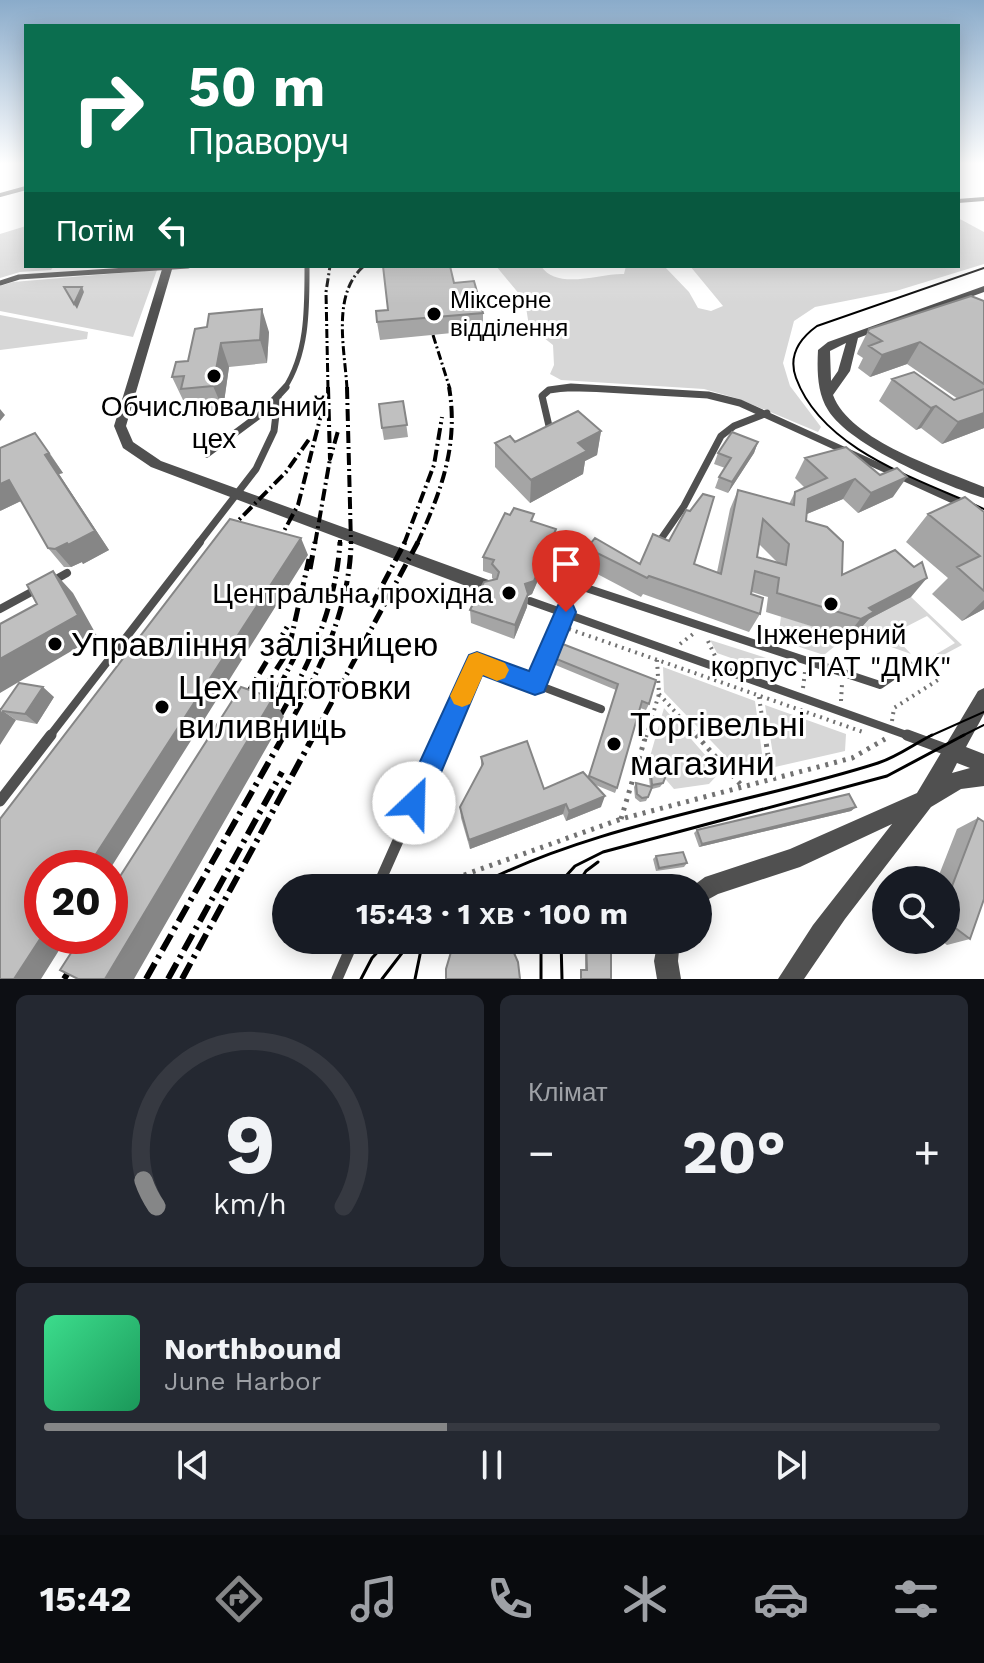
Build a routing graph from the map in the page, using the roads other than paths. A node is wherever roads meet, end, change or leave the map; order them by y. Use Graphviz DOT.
graph roads {
  1 [pos="61,268"];
  2 [pos="154,268"];
  3 [pos="168,268"];
  4 [pos="307,268"];
  5 [pos="57,275"];
  6 [pos="0,283"];
  7 [pos="984,289"];
  8 [pos="934,307"];
  9 [pos="950,308"];
  10 [pos="853,337"];
  11 [pos="827,395"];
  12 [pos="278,398"];
  13 [pos="767,413"];
  14 [pos="549,426"];
  15 [pos="207,454"];
  16 [pos="984,493"];
  17 [pos="970,509"];
  18 [pos="661,539"];
  19 [pos="67,573"];
  20 [pos="577,585"];
  21 [pos="488,587"];
  22 [pos="530,601"];
  23 [pos="0,609"];
  24 [pos="566,612"];
  25 [pos="909,665"];
  26 [pos="535,684"];
  27 [pos="984,697"];
  28 [pos="601,709"];
  29 [pos="955,753"];
  30 [pos="984,764"];
  31 [pos="984,776"];
  32 [pos="925,799"];
  33 [pos="0,801"];
  34 [pos="383,874"];
  35 [pos="712,886"];
  36 [pos="348,954"];
  37 [pos="667,954"];
  38 [pos="337,979"];
  39 [pos="669,979"];
  40 [pos="790,979"];
  1 -- 5 [label="lane"];
  2 -- 5 [label="lane"];
  3 -- 21 [label="street"];
  4 -- 12 [label="lane"];
  5 -- 6 [label="lane"];
  7 -- 8 [label="street"];
  8 -- 9 [label="lane"];
  8 -- 10 [label="street"];
  10 -- 11 [label="street"];
  10 -- 11 [label="street"];
  11 -- 16 [label="street"];
  12 -- 15 [label="lane"];
  12 -- 33 [label="lane"];
  13 -- 14 [label="lane"];
  13 -- 17 [label="lane"];
  13 -- 18 [label="lane"];
  19 -- 23 [label="lane"];
  20 -- 25 [label="lane"];
  22 -- 24 [label="lane"];
  24 -- 26 [label="lane"];
  24 -- 29 [label="lane"];
  26 -- 28 [label="lane"];
  26 -- 34 [label="lane"];
  27 -- 29 [label="street"];
  29 -- 30 [label="street"];
  29 -- 32 [label="street"];
  31 -- 32 [label="street"];
  32 -- 35 [label="street"];
  32 -- 40 [label="street"];
  36 -- 38 [label="lane"];
  37 -- 39 [label="street"];
}
